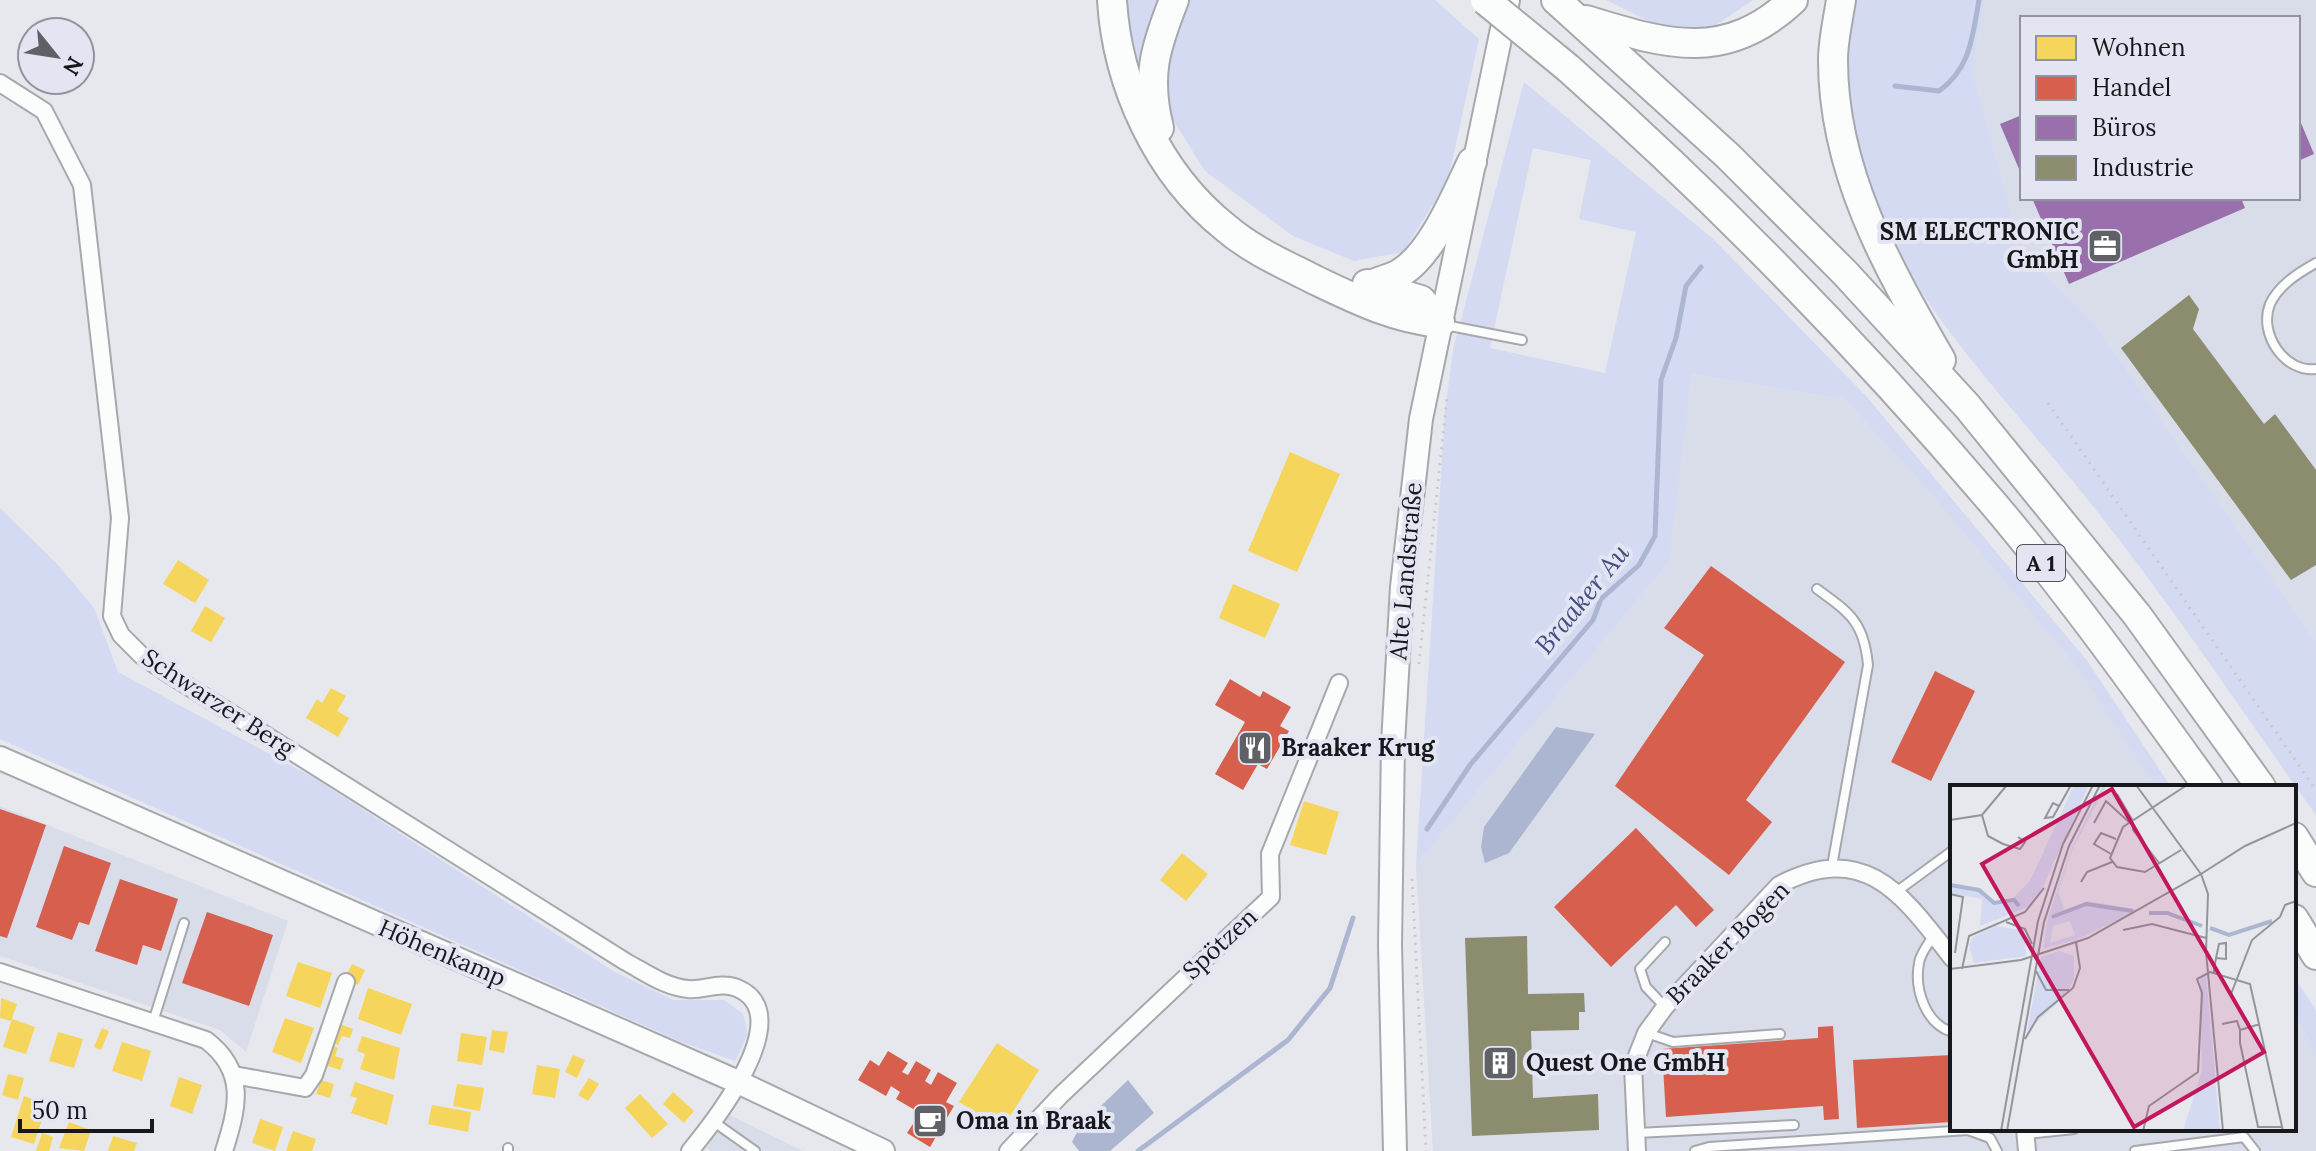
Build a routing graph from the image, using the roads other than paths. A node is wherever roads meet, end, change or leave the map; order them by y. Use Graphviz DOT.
graph roads {
  1 [pos="1112,0"];
  2 [pos="1174,0"];
  3 [pos="1485,0"];
  4 [pos="1508,0"];
  5 [pos="1793,0"];
  6 [pos="1841,0"];
  7 [pos="1567,9"];
  8 [pos="0,83"];
  9 [pos="1167,159"];
  10 [pos="1472,162"];
  11 [pos="2316,263"];
  12 [pos="1315,280"];
  13 [pos="1373,284"];
  14 [pos="1440,323"];
  15 [pos="1522,340"];
  16 [pos="2316,369"];
  17 [pos="1967,406"];
  18 [pos="1817,589"];
  19 [pos="1339,683"];
  20 [pos="0,758"];
  21 [pos="2207,785"];
  22 [pos="2260,785"];
  23 [pos="2296,840"];
  24 [pos="1950,852"];
  25 [pos="1832,866"];
  26 [pos="2316,872"];
  27 [pos="1896,892"];
  28 [pos="2296,922"];
  29 [pos="184,923"];
  30 [pos="1934,935"];
  31 [pos="1665,942"];
  32 [pos="1950,955"];
  33 [pos="2316,955"];
  34 [pos="0,972"];
  35 [pos="346,982"];
  36 [pos="1665,1007"];
  37 [pos="153,1022"];
  38 [pos="1950,1031"];
  39 [pos="1646,1033"];
  40 [pos="1780,1034"];
  41 [pos="234,1075"];
  42 [pos="738,1082"];
  43 [pos="714,1122"];
  44 [pos="1794,1125"];
  45 [pos="1953,1131"];
  46 [pos="1971,1131"];
  47 [pos="2063,1131"];
  48 [pos="1636,1133"];
  49 [pos="2026,1138"];
  50 [pos="224,1151"];
  51 [pos="690,1151"];
  52 [pos="755,1151"];
  53 [pos="883,1151"];
  54 [pos="1008,1151"];
  55 [pos="1395,1151"];
  56 [pos="1637,1151"];
  57 [pos="1695,1151"];
  58 [pos="1997,1151"];
  59 [pos="2135,1151"];
  60 [pos="2255,1151"];
  1 -- 9 [label="highway"];
  2 -- 9 [label="highway"];
  3 -- 21 [label="highway, A 1, bridge"];
  4 -- 10 [label="main road, Alte Landstraße"];
  5 -- 7 [label="highway"];
  6 -- 17 [label="highway"];
  7 -- 17 [label="highway, A 1"];
  8 -- 42 [label="street, Schwarzer Berg"];
  9 -- 12 [label="highway"];
  10 -- 13 [label="highway"];
  10 -- 14 [label="main road, Alte Landstraße"];
  11 -- 16 [label="lane"];
  12 -- 13 [label="highway"];
  12 -- 14 [label="highway"];
  13 -- 14 [label="highway"];
  14 -- 15 [label="lane"];
  14 -- 55 [label="main road, Alte Landstraße"];
  17 -- 22 [label="highway, A 1"];
  18 -- 25 [label="lane"];
  19 -- 54 [label="street, Spötzen"];
  20 -- 42 [label="main road, Höhenkamp"];
  23 -- 26 [label="highway"];
  24 -- 27 [label="lane"];
  25 -- 27 [label="street, Braaker Bogen"];
  25 -- 36 [label="street, Braaker Bogen"];
  27 -- 30 [label="street, Braaker Bogen"];
  28 -- 33 [label="highway"];
  29 -- 37 [label="lane"];
  30 -- 32 [label="street, Braaker Bogen"];
  30 -- 38 [label="lane"];
  31 -- 36 [label="lane"];
  34 -- 37 [label="street"];
  35 -- 41 [label="street"];
  36 -- 39 [label="street, Braaker Bogen"];
  37 -- 41 [label="street"];
  39 -- 40 [label="lane"];
  39 -- 48 [label="street, Braaker Bogen"];
  41 -- 50 [label="street"];
  42 -- 43 [label="street, Schwarzer Berg"];
  42 -- 53 [label="main road, Höhenkamp"];
  43 -- 51 [label="street, Schwarzer Berg"];
  43 -- 52 [label="lane"];
  44 -- 48 [label="lane"];
  45 -- 57 [label="lane"];
  46 -- 58 [label="lane"];
  47 -- 49 [label="lane"];
  48 -- 56 [label="street, Braaker Bogen"];
  59 -- 60 [label="lane"];
}
